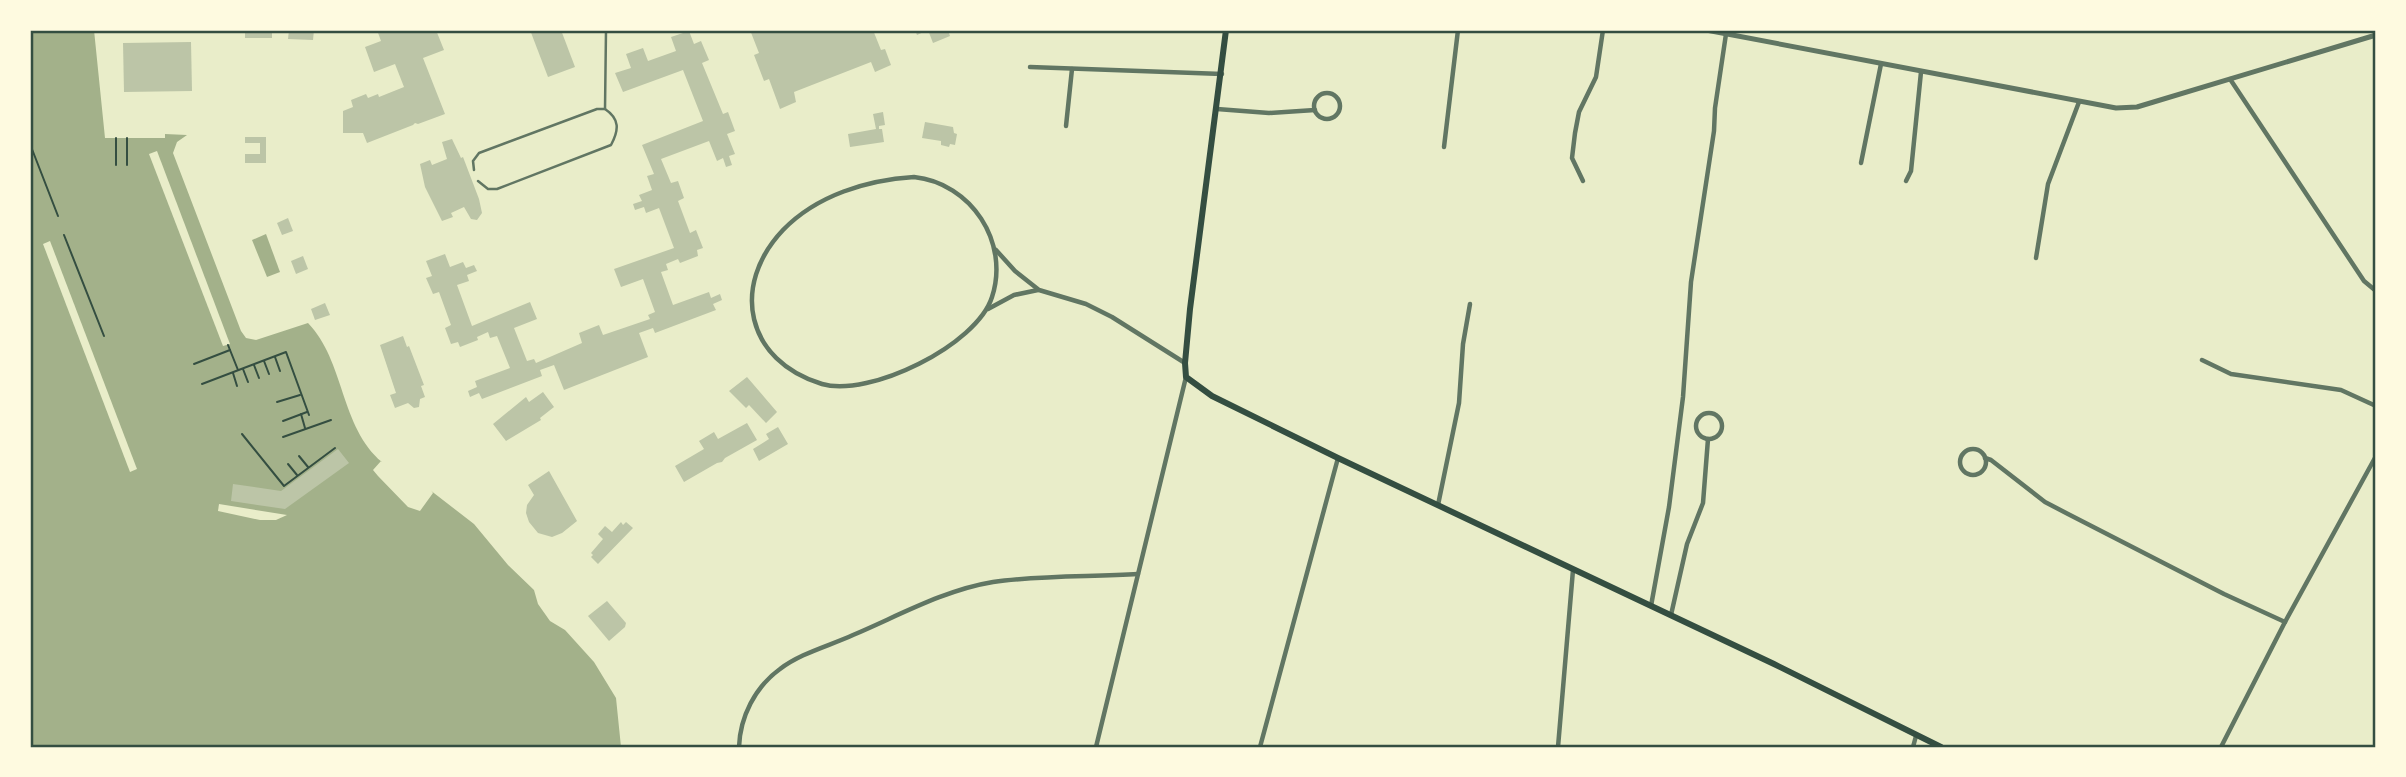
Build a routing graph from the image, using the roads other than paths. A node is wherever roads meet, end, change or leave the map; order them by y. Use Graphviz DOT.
graph roads {
  1 [pos="606,30"];
  2 [pos="1226,30"];
  3 [pos="1458,30"];
  4 [pos="1603,30"];
  5 [pos="1706,30"];
  6 [pos="1726,34"];
  7 [pos="2376,35"];
  8 [pos="1881,64"];
  9 [pos="1030,66"];
  10 [pos="1072,69"];
  11 [pos="1921,72"];
  12 [pos="1222,74"];
  13 [pos="2230,79"];
  14 [pos="2079,102"];
  15 [pos="606,109"];
  16 [pos="1217,109"];
  17 [pos="1315,110"];
  18 [pos="1066,126"];
  19 [pos="1444,146"];
  20 [pos="1861,163"];
  21 [pos="474,170"];
  22 [pos="478,181"];
  23 [pos="1583,181"];
  24 [pos="1906,181"];
  25 [pos="996,250"];
  26 [pos="2036,258"];
  27 [pos="1039,289"];
  28 [pos="2376,291"];
  29 [pos="1469,304"];
  30 [pos="986,310"];
  31 [pos="2202,360"];
  32 [pos="1185,363"];
  33 [pos="1186,377"];
  34 [pos="2376,406"];
  35 [pos="1707,439"];
  36 [pos="2376,456"];
  37 [pos="1338,458"];
  38 [pos="1985,458"];
  39 [pos="1438,505"];
  40 [pos="1573,570"];
  41 [pos="1138,575"];
  42 [pos="1651,606"];
  43 [pos="1671,615"];
  44 [pos="2285,622"];
  45 [pos="1916,736"];
  46 [pos="738,747"];
  47 [pos="1096,747"];
  48 [pos="1260,747"];
  49 [pos="1558,747"];
  50 [pos="1913,747"];
  51 [pos="1941,747"];
  52 [pos="2221,747"];
  1 -- 15 [label="lane"];
  2 -- 12 [label="main road"];
  3 -- 19 [label="street"];
  4 -- 23 [label="street"];
  5 -- 6 [label="street"];
  6 -- 8 [label="street"];
  6 -- 42 [label="street"];
  7 -- 13 [label="street"];
  8 -- 11 [label="street"];
  8 -- 20 [label="street"];
  9 -- 10 [label="street"];
  10 -- 12 [label="street"];
  10 -- 18 [label="street"];
  11 -- 14 [label="street"];
  11 -- 24 [label="street"];
  12 -- 16 [label="main road"];
  13 -- 14 [label="street"];
  13 -- 28 [label="street"];
  14 -- 26 [label="street"];
  15 -- 21 [label="lane"];
  15 -- 22 [label="lane"];
  16 -- 17 [label="street"];
  16 -- 32 [label="main road"];
  17 -- 17 [label="street"];
  25 -- 27 [label="street"];
  25 -- 30 [label="street"];
  25 -- 30 [label="street"];
  27 -- 30 [label="street"];
  27 -- 32 [label="street"];
  29 -- 39 [label="street"];
  31 -- 34 [label="street"];
  32 -- 33 [label="main road"];
  33 -- 37 [label="main road"];
  33 -- 41 [label="street"];
  35 -- 35 [label="street"];
  35 -- 43 [label="street"];
  36 -- 44 [label="street"];
  37 -- 39 [label="main road"];
  37 -- 48 [label="street"];
  38 -- 38 [label="street"];
  38 -- 44 [label="street"];
  39 -- 40 [label="main road"];
  40 -- 42 [label="main road"];
  40 -- 49 [label="street"];
  41 -- 46 [label="street"];
  41 -- 47 [label="street"];
  42 -- 43 [label="main road"];
  43 -- 45 [label="main road"];
  44 -- 52 [label="street"];
  45 -- 50 [label="street"];
  45 -- 51 [label="main road"];
}
